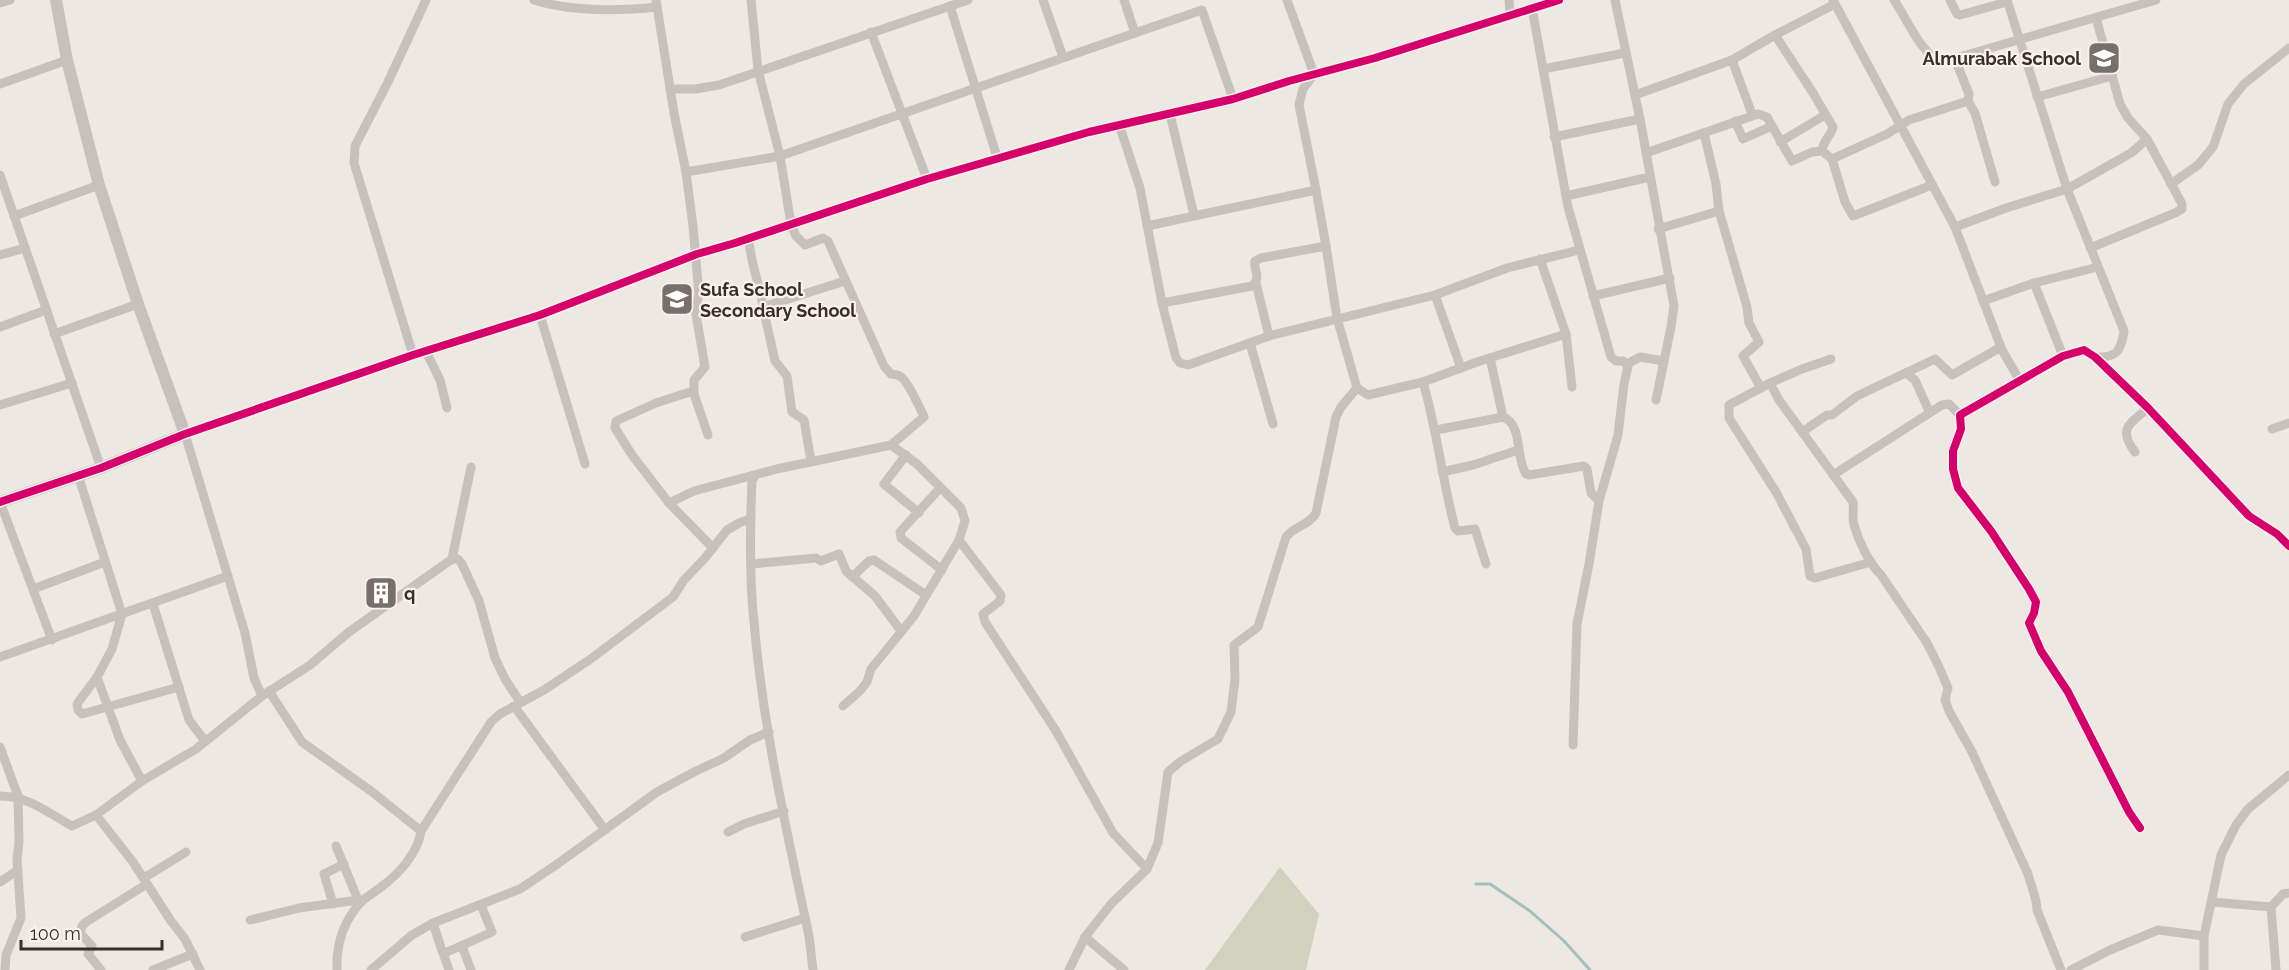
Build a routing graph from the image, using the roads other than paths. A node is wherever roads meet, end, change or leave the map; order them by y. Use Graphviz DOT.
graph roads {
  1 [pos="10,0"];
  2 [pos="56,0"];
  3 [pos="426,0"];
  4 [pos="534,0"];
  5 [pos="751,0"];
  6 [pos="968,0"];
  7 [pos="1043,0"];
  8 [pos="1124,0"];
  9 [pos="1198,0"];
  10 [pos="1287,0"];
  11 [pos="1509,0"];
  12 [pos="1559,0"];
  13 [pos="1615,0"];
  14 [pos="1893,0"];
  15 [pos="1950,0"];
  16 [pos="2157,0"];
  17 [pos="2007,1"];
  18 [pos="1834,2"];
  19 [pos="0,3"];
  20 [pos="657,4"];
  21 [pos="950,6"];
  22 [pos="1532,8"];
  23 [pos="1202,10"];
  24 [pos="1510,14"];
  25 [pos="2096,18"];
  26 [pos="871,32"];
  27 [pos="1135,33"];
  28 [pos="1775,35"];
  29 [pos="2019,41"];
  30 [pos="2289,48"];
  31 [pos="1625,53"];
  32 [pos="1063,57"];
  33 [pos="1955,59"];
  34 [pos="67,60"];
  35 [pos="1732,60"];
  36 [pos="1543,69"];
  37 [pos="758,70"];
  38 [pos="1314,74"];
  39 [pos="2112,76"];
  40 [pos="0,84"];
  41 [pos="975,87"];
  42 [pos="670,89"];
  43 [pos="1635,95"];
  44 [pos="2037,97"];
  45 [pos="1233,99"];
  46 [pos="1968,101"];
  47 [pos="903,112"];
  48 [pos="1170,114"];
  49 [pos="1752,114"];
  50 [pos="1825,115"];
  51 [pos="1640,118"];
  52 [pos="1735,121"];
  53 [pos="1900,125"];
  54 [pos="1120,126"];
  55 [pos="1772,126"];
  56 [pos="1704,133"];
  57 [pos="1554,137"];
  58 [pos="2147,139"];
  59 [pos="1780,142"];
  60 [pos="1822,151"];
  61 [pos="1646,153"];
  62 [pos="780,156"];
  63 [pos="997,157"];
  64 [pos="1832,159"];
  65 [pos="686,172"];
  66 [pos="0,175"];
  67 [pos="1650,177"];
  68 [pos="927,179"];
  69 [pos="1995,182"];
  70 [pos="99,184"];
  71 [pos="2171,184"];
  72 [pos="1932,185"];
  73 [pos="2067,189"];
  74 [pos="1316,190"];
  75 [pos="1566,196"];
  76 [pos="1719,210"];
  77 [pos="1194,215"];
  78 [pos="14,216"];
  79 [pos="791,224"];
  80 [pos="1147,226"];
  81 [pos="1955,228"];
  82 [pos="1658,229"];
  83 [pos="749,239"];
  84 [pos="1326,246"];
  85 [pos="25,248"];
  86 [pos="2090,248"];
  87 [pos="1580,250"];
  88 [pos="697,254"];
  89 [pos="0,255"];
  90 [pos="1540,259"];
  91 [pos="2098,267"];
  92 [pos="1670,279"];
  93 [pos="845,281"];
  94 [pos="1256,283"];
  95 [pos="2034,283"];
  96 [pos="1435,295"];
  97 [pos="1593,296"];
  98 [pos="1983,301"];
  99 [pos="1162,303"];
  100 [pos="138,304"];
  101 [pos="763,307"];
  102 [pos="46,310"];
  103 [pos="540,315"];
  104 [pos="1337,318"];
  105 [pos="0,327"];
  106 [pos="54,334"];
  107 [pos="1566,334"];
  108 [pos="1269,336"];
  109 [pos="1250,343"];
  110 [pos="2001,347"];
  111 [pos="426,351"];
  112 [pos="413,355"];
  113 [pos="2063,356"];
  114 [pos="2095,357"];
  115 [pos="1490,358"];
  116 [pos="1831,359"];
  117 [pos="1664,361"];
  118 [pos="1627,363"];
  119 [pos="1461,368"];
  120 [pos="1906,373"];
  121 [pos="2020,381"];
  122 [pos="1423,382"];
  123 [pos="72,383"];
  124 [pos="1766,386"];
  125 [pos="1572,387"];
  126 [pos="1357,388"];
  127 [pos="694,392"];
  128 [pos="1656,400"];
  129 [pos="0,405"];
  130 [pos="447,408"];
  131 [pos="2148,408"];
  132 [pos="1929,411"];
  133 [pos="1960,415"];
  134 [pos="1503,417"];
  135 [pos="2289,423"];
  136 [pos="1273,424"];
  137 [pos="2272,429"];
  138 [pos="1436,430"];
  139 [pos="1802,432"];
  140 [pos="185,434"];
  141 [pos="708,435"];
  142 [pos="891,445"];
  143 [pos="1518,450"];
  144 [pos="2135,452"];
  145 [pos="906,455"];
  146 [pos="811,461"];
  147 [pos="585,464"];
  148 [pos="471,467"];
  149 [pos="101,468"];
  150 [pos="1442,471"];
  151 [pos="78,476"];
  152 [pos="755,476"];
  153 [pos="1833,476"];
  154 [pos="940,488"];
  155 [pos="1599,501"];
  156 [pos="0,502"];
  157 [pos="669,503"];
  158 [pos="919,513"];
  159 [pos="750,519"];
  160 [pos="959,540"];
  161 [pos="2289,546"];
  162 [pos="713,548"];
  163 [pos="452,559"];
  164 [pos="105,562"];
  165 [pos="1871,562"];
  166 [pos="752,564"];
  167 [pos="1486,564"];
  168 [pos="942,570"];
  169 [pos="228,576"];
  170 [pos="852,577"];
  171 [pos="33,589"];
  172 [pos="926,596"];
  173 [pos="153,604"];
  174 [pos="122,614"];
  175 [pos="901,631"];
  176 [pos="52,640"];
  177 [pos="0,657"];
  178 [pos="97,677"];
  179 [pos="179,687"];
  180 [pos="265,694"];
  181 [pos="517,704"];
  182 [pos="843,706"];
  183 [pos="107,709"];
  184 [pos="769,732"];
  185 [pos="205,741"];
  186 [pos="1573,745"];
  187 [pos="0,747"];
  188 [pos="2289,775"];
  189 [pos="142,781"];
  190 [pos="0,796"];
  191 [pos="18,796"];
  192 [pos="784,811"];
  193 [pos="96,815"];
  194 [pos="2140,828"];
  195 [pos="605,830"];
  196 [pos="421,831"];
  197 [pos="728,832"];
  198 [pos="336,846"];
  199 [pos="186,852"];
  200 [pos="344,864"];
  201 [pos="1147,869"];
  202 [pos="18,870"];
  203 [pos="145,881"];
  204 [pos="0,882"];
  205 [pos="2289,893"];
  206 [pos="360,901"];
  207 [pos="2212,902"];
  208 [pos="333,903"];
  209 [pos="481,905"];
  210 [pos="2271,907"];
  211 [pos="806,918"];
  212 [pos="250,920"];
  213 [pos="433,923"];
  214 [pos="2204,936"];
  215 [pos="745,937"];
  216 [pos="1085,938"];
  217 [pos="462,946"];
  218 [pos="443,953"];
  219 [pos="193,954"];
  220 [pos="5,970"];
  221 [pos="101,970"];
  222 [pos="153,970"];
  223 [pos="200,970"];
  224 [pos="337,970"];
  225 [pos="371,970"];
  226 [pos="449,970"];
  227 [pos="471,970"];
  228 [pos="813,970"];
  229 [pos="1069,970"];
  230 [pos="1124,970"];
  231 [pos="2061,970"];
  232 [pos="2071,970"];
  233 [pos="2204,970"];
  234 [pos="2276,970"];
  1 -- 19 [label="street"];
  2 -- 34 [label="street"];
  3 -- 112 [label="street"];
  4 -- 20 [label="street"];
  5 -- 37 [label="street"];
  6 -- 21 [label="street"];
  7 -- 32 [label="street"];
  8 -- 27 [label="street"];
  9 -- 23 [label="street"];
  10 -- 38 [label="street"];
  11 -- 24 [label="street"];
  12 -- 22 [label="street"];
  13 -- 31 [label="street"];
  14 -- 33 [label="street"];
  15 -- 17 [label="street"];
  16 -- 25 [label="street"];
  17 -- 29 [label="street"];
  18 -- 28 [label="street"];
  18 -- 53 [label="street"];
  20 -- 42 [label="street"];
  21 -- 26 [label="street"];
  21 -- 41 [label="street"];
  22 -- 24 [label="street"];
  22 -- 36 [label="street"];
  23 -- 27 [label="street"];
  23 -- 45 [label="street"];
  24 -- 38 [label="street"];
  25 -- 29 [label="street"];
  25 -- 39 [label="street"];
  26 -- 37 [label="street"];
  26 -- 47 [label="street"];
  27 -- 32 [label="street"];
  28 -- 35 [label="street"];
  28 -- 50 [label="street"];
  29 -- 33 [label="street"];
  29 -- 44 [label="street"];
  30 -- 71 [label="street"];
  31 -- 36 [label="street"];
  31 -- 43 [label="street"];
  32 -- 41 [label="street"];
  33 -- 46 [label="street"];
  34 -- 40 [label="street"];
  34 -- 70 [label="street"];
  35 -- 43 [label="street"];
  35 -- 49 [label="street"];
  36 -- 57 [label="street"];
  37 -- 42 [label="street"];
  37 -- 62 [label="street"];
  38 -- 45 [label="street"];
  38 -- 74 [label="street"];
  39 -- 44 [label="street"];
  39 -- 58 [label="street"];
  41 -- 47 [label="street"];
  41 -- 63 [label="street"];
  42 -- 65 [label="street"];
  43 -- 51 [label="street"];
  44 -- 73 [label="street"];
  45 -- 48 [label="street"];
  46 -- 53 [label="street"];
  46 -- 69 [label="street"];
  47 -- 62 [label="street"];
  47 -- 68 [label="street"];
  48 -- 54 [label="street"];
  48 -- 77 [label="street"];
  49 -- 52 [label="street"];
  49 -- 55 [label="street"];
  50 -- 59 [label="street"];
  50 -- 60 [label="street"];
  51 -- 57 [label="street"];
  51 -- 61 [label="street"];
  52 -- 55 [label="street"];
  52 -- 56 [label="street"];
  53 -- 64 [label="street"];
  53 -- 72 [label="street"];
  54 -- 63 [label="street"];
  54 -- 80 [label="street"];
  55 -- 59 [label="street"];
  56 -- 61 [label="street"];
  56 -- 76 [label="street"];
  57 -- 75 [label="street"];
  58 -- 71 [label="street"];
  58 -- 73 [label="street"];
  59 -- 60 [label="street"];
  60 -- 64 [label="street"];
  61 -- 67 [label="street"];
  62 -- 65 [label="street"];
  62 -- 79 [label="street"];
  63 -- 68 [label="street"];
  64 -- 72 [label="street"];
  65 -- 88 [label="street"];
  66 -- 78 [label="street"];
  67 -- 75 [label="street"];
  67 -- 82 [label="street"];
  68 -- 79 [label="street"];
  70 -- 78 [label="street"];
  70 -- 100 [label="street"];
  71 -- 86 [label="street"];
  72 -- 81 [label="street"];
  73 -- 81 [label="street"];
  73 -- 86 [label="street"];
  74 -- 77 [label="street"];
  74 -- 84 [label="street"];
  75 -- 87 [label="street"];
  76 -- 82 [label="street"];
  76 -- 124 [label="street"];
  77 -- 80 [label="street"];
  78 -- 85 [label="street"];
  79 -- 83 [label="street"];
  79 -- 93 [label="street"];
  80 -- 99 [label="street"];
  81 -- 98 [label="street"];
  82 -- 92 [label="street"];
  83 -- 88 [label="street"];
  83 -- 101 [label="street"];
  84 -- 94 [label="street"];
  84 -- 104 [label="street"];
  85 -- 89 [label="street"];
  85 -- 102 [label="street"];
  86 -- 91 [label="street"];
  87 -- 90 [label="street"];
  87 -- 97 [label="street"];
  88 -- 103 [label="street"];
  88 -- 127 [label="street"];
  90 -- 96 [label="street"];
  90 -- 107 [label="street"];
  91 -- 95 [label="street"];
  91 -- 114 [label="street"];
  92 -- 97 [label="street"];
  92 -- 117 [label="street"];
  93 -- 101 [label="street"];
  93 -- 142 [label="street"];
  94 -- 99 [label="street"];
  94 -- 108 [label="street"];
  95 -- 98 [label="street"];
  95 -- 113 [label="street"];
  96 -- 104 [label="street"];
  96 -- 119 [label="street"];
  97 -- 118 [label="street"];
  98 -- 110 [label="street"];
  99 -- 109 [label="street"];
  100 -- 106 [label="street"];
  100 -- 140 [label="street"];
  101 -- 146 [label="street"];
  102 -- 105 [label="street"];
  102 -- 106 [label="street"];
  103 -- 111 [label="street"];
  103 -- 147 [label="street"];
  104 -- 108 [label="street"];
  104 -- 126 [label="street"];
  106 -- 123 [label="street"];
  107 -- 115 [label="street"];
  107 -- 125 [label="street"];
  108 -- 109 [label="street"];
  109 -- 136 [label="street"];
  110 -- 120 [label="street"];
  110 -- 121 [label="street"];
  111 -- 112 [label="street"];
  111 -- 130 [label="street"];
  112 -- 140 [label="street"];
  113 -- 114 [label="street"];
  113 -- 121 [label="street"];
  114 -- 131 [label="street"];
  115 -- 119 [label="street"];
  115 -- 134 [label="street"];
  116 -- 124 [label="street"];
  117 -- 118 [label="street"];
  117 -- 128 [label="street"];
  118 -- 155 [label="street"];
  119 -- 122 [label="street"];
  120 -- 132 [label="street"];
  120 -- 139 [label="street"];
  121 -- 133 [label="street"];
  122 -- 126 [label="street"];
  122 -- 138 [label="street"];
  123 -- 129 [label="street"];
  123 -- 149 [label="street"];
  124 -- 139 [label="street"];
  124 -- 165 [label="street"];
  126 -- 201 [label="street"];
  127 -- 141 [label="street"];
  127 -- 157 [label="street"];
  131 -- 144 [label="street"];
  131 -- 161 [label="street"];
  132 -- 133 [label="street"];
  132 -- 153 [label="street"];
  133 -- 194 [label="street"];
  134 -- 138 [label="street"];
  134 -- 143 [label="street"];
  135 -- 137 [label="street"];
  138 -- 150 [label="street"];
  139 -- 153 [label="street"];
  140 -- 149 [label="street"];
  140 -- 169 [label="street"];
  142 -- 145 [label="street"];
  142 -- 146 [label="street"];
  143 -- 150 [label="street"];
  143 -- 155 [label="street"];
  145 -- 154 [label="street"];
  145 -- 158 [label="street"];
  146 -- 152 [label="street"];
  148 -- 163 [label="street"];
  149 -- 151 [label="street"];
  150 -- 167 [label="street"];
  151 -- 156 [label="street"];
  151 -- 164 [label="street"];
  152 -- 157 [label="street"];
  152 -- 159 [label="street"];
  153 -- 165 [label="street"];
  154 -- 158 [label="street"];
  154 -- 160 [label="street"];
  155 -- 186 [label="street"];
  156 -- 171 [label="street"];
  157 -- 162 [label="street"];
  158 -- 168 [label="street"];
  159 -- 162 [label="street"];
  159 -- 166 [label="street"];
  160 -- 168 [label="street"];
  160 -- 201 [label="street"];
  162 -- 181 [label="street"];
  163 -- 180 [label="street"];
  163 -- 181 [label="street"];
  164 -- 171 [label="street"];
  164 -- 174 [label="street"];
  165 -- 231 [label="street"];
  166 -- 170 [label="street"];
  166 -- 184 [label="street"];
  168 -- 172 [label="street"];
  169 -- 173 [label="street"];
  169 -- 180 [label="street"];
  170 -- 172 [label="street"];
  170 -- 175 [label="street"];
  171 -- 176 [label="street"];
  172 -- 175 [label="street"];
  173 -- 174 [label="street"];
  173 -- 179 [label="street"];
  174 -- 176 [label="street"];
  174 -- 178 [label="street"];
  175 -- 182 [label="street"];
  176 -- 177 [label="street"];
  178 -- 183 [label="street"];
  178 -- 183 [label="street"];
  179 -- 183 [label="street"];
  179 -- 185 [label="street"];
  180 -- 185 [label="street"];
  180 -- 196 [label="street"];
  181 -- 195 [label="street"];
  181 -- 196 [label="street"];
  183 -- 189 [label="street"];
  184 -- 192 [label="street"];
  184 -- 195 [label="street"];
  185 -- 189 [label="street"];
  187 -- 191 [label="street"];
  188 -- 207 [label="street"];
  189 -- 193 [label="street"];
  190 -- 191 [label="street"];
  191 -- 193 [label="street"];
  191 -- 202 [label="street"];
  192 -- 197 [label="street"];
  192 -- 211 [label="street"];
  193 -- 203 [label="street"];
  195 -- 209 [label="street"];
  196 -- 206 [label="street"];
  198 -- 200 [label="street"];
  199 -- 203 [label="street"];
  200 -- 206 [label="street"];
  200 -- 208 [label="street"];
  201 -- 216 [label="street"];
  202 -- 204 [label="street"];
  202 -- 220 [label="street"];
  203 -- 219 [label="street"];
  203 -- 221 [label="street"];
  205 -- 210 [label="street"];
  206 -- 208 [label="street"];
  206 -- 224 [label="street"];
  207 -- 210 [label="street"];
  207 -- 214 [label="street"];
  208 -- 212 [label="street"];
  209 -- 213 [label="street"];
  209 -- 217 [label="street"];
  210 -- 234 [label="street"];
  211 -- 215 [label="street"];
  211 -- 228 [label="street"];
  213 -- 218 [label="street"];
  213 -- 225 [label="street"];
  214 -- 232 [label="street"];
  214 -- 233 [label="street"];
  216 -- 229 [label="street"];
  216 -- 230 [label="street"];
  217 -- 218 [label="street"];
  217 -- 227 [label="street"];
  218 -- 226 [label="street"];
  219 -- 222 [label="street"];
  219 -- 223 [label="street"];
}
